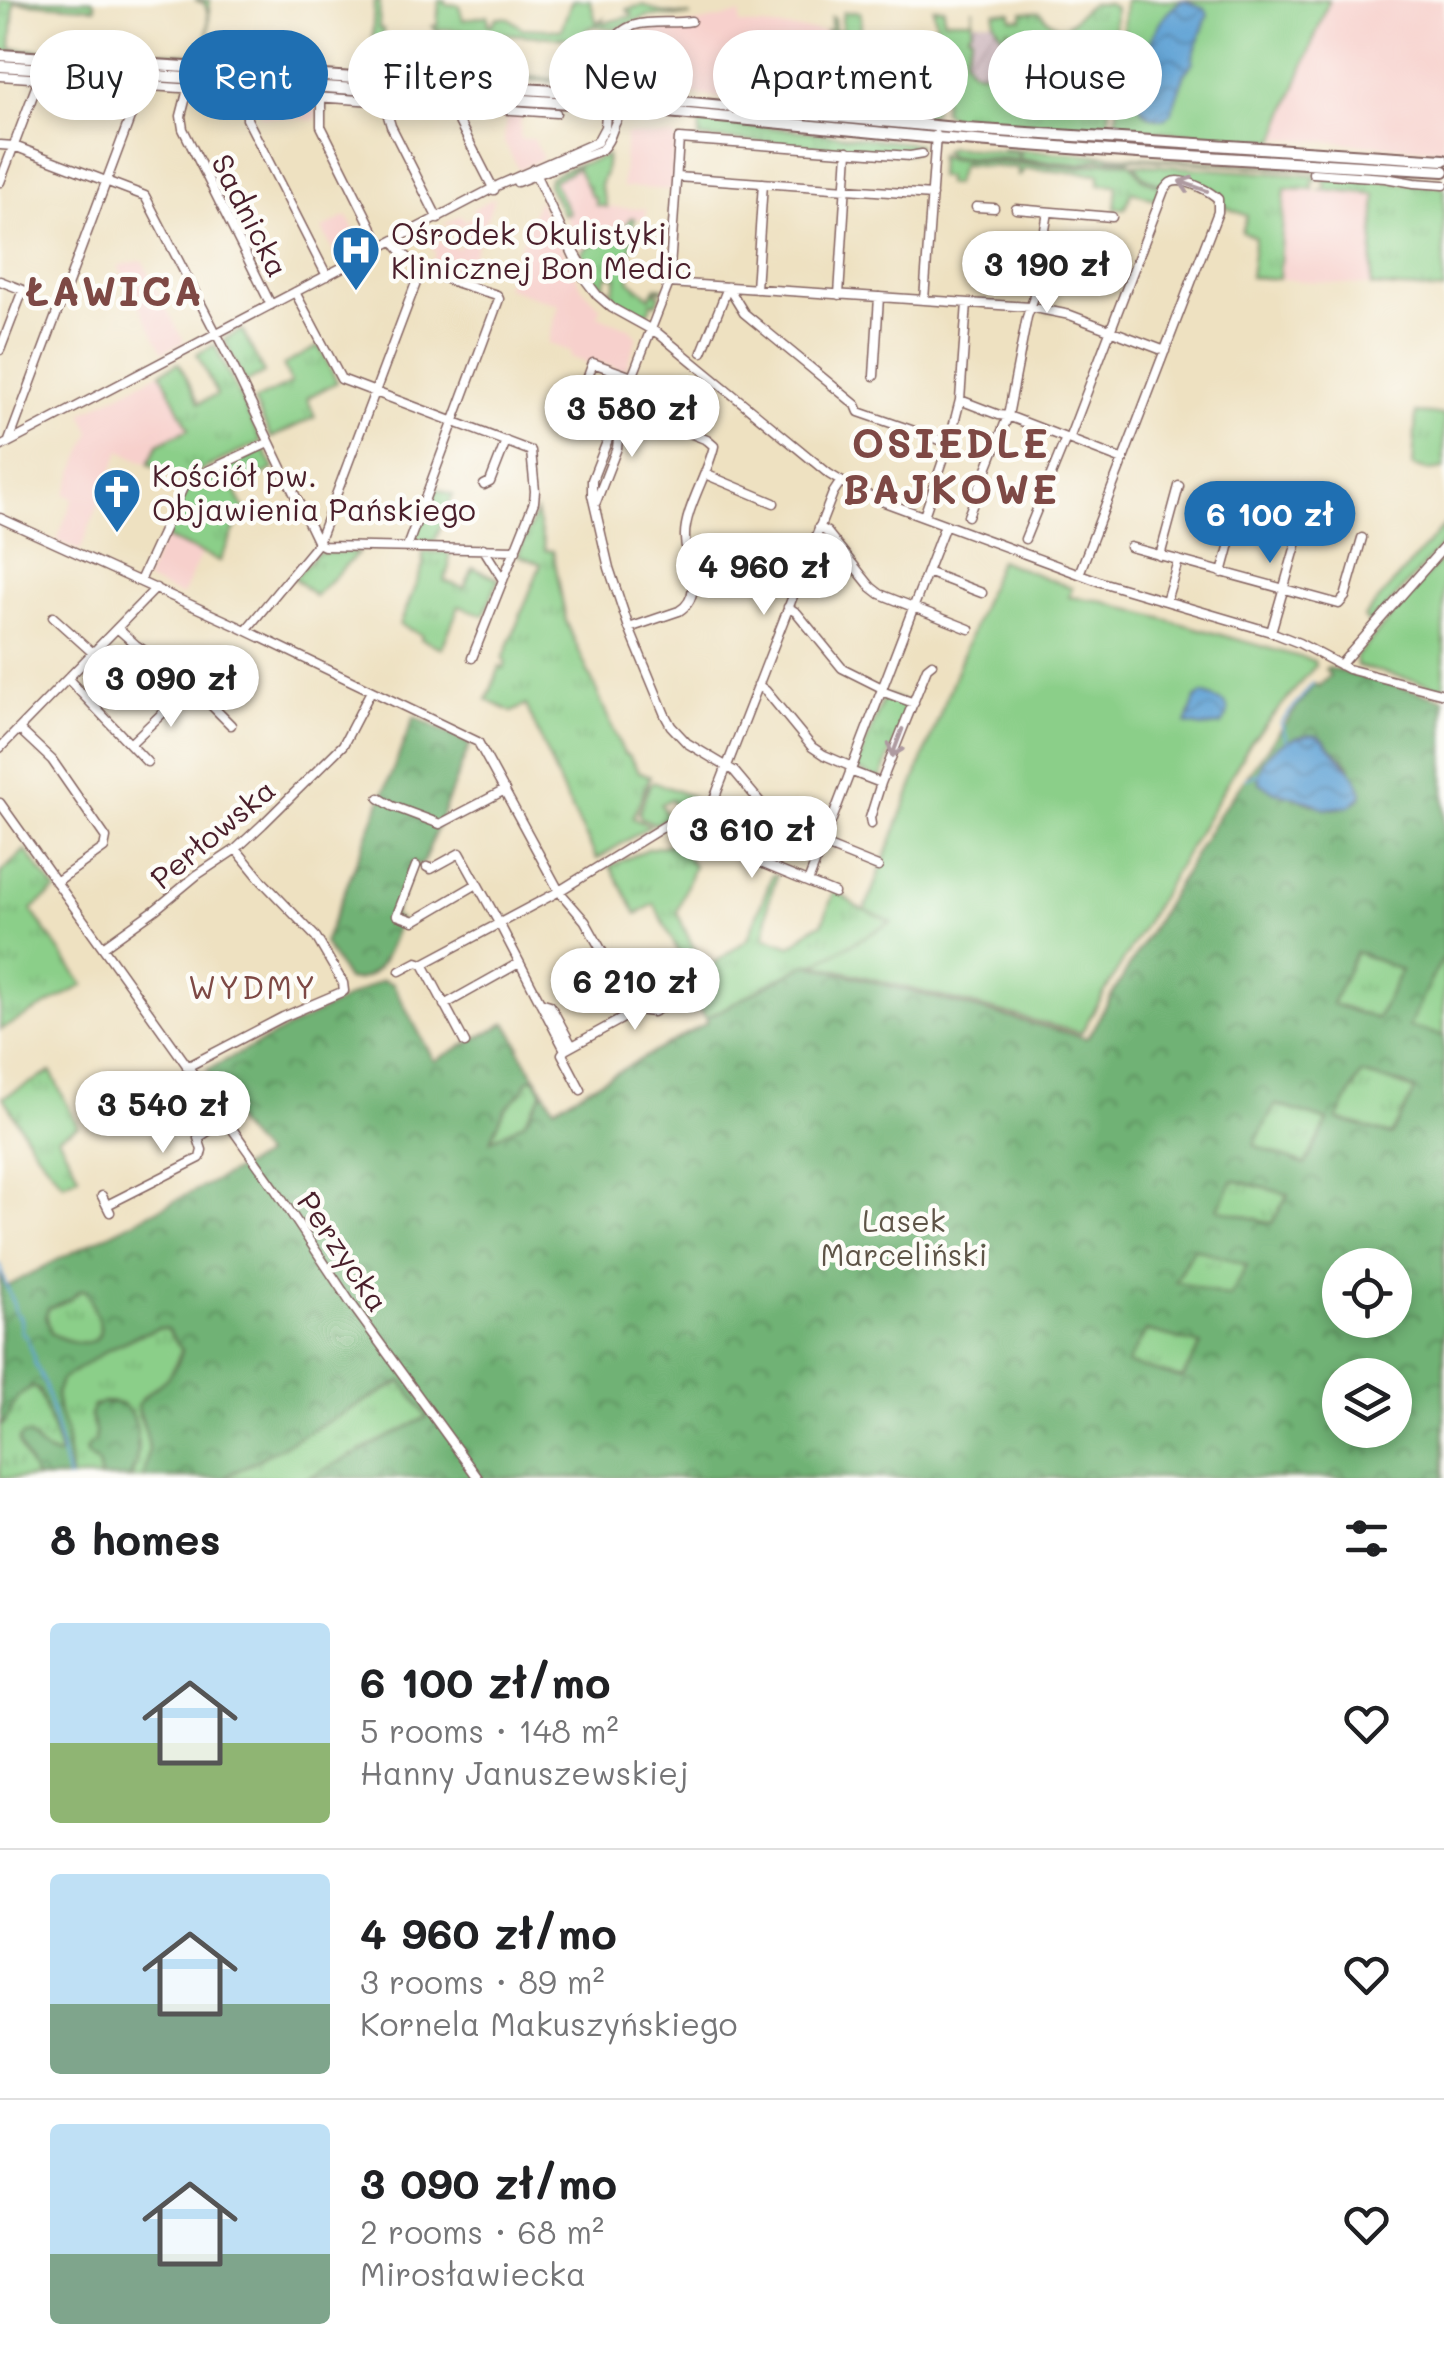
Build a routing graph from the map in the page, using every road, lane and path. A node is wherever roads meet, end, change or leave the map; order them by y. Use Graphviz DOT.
graph roads {
  1 [pos="692,20"];
  2 [pos="624,30"];
  3 [pos="0,54"];
  4 [pos="0,66"];
  5 [pos="0,76"];
  6 [pos="30,78"];
  7 [pos="549,91"];
  8 [pos="30,101"];
  9 [pos="549,102"];
  10 [pos="693,104"];
  11 [pos="693,113"];
  12 [pos="129,120"];
  13 [pos="182,120"];
  14 [pos="248,120"];
  15 [pos="321,120"];
  16 [pos="389,120"];
  17 [pos="458,120"];
  18 [pos="604,120"];
  19 [pos="610,120"];
  20 [pos="615,120"];
  21 [pos="610,127"];
  22 [pos="936,132"];
  23 [pos="0,146"];
  24 [pos="14,146"];
  25 [pos="848,151"];
  26 [pos="922,154"];
  27 [pos="1444,160"];
  28 [pos="534,171"];
  29 [pos="1444,172"];
  30 [pos="1313,173"];
  31 [pos="677,177"];
  32 [pos="107,181"];
  33 [pos="0,182"];
  34 [pos="763,183"];
  35 [pos="1444,185"];
  36 [pos="846,189"];
  37 [pos="494,190"];
  38 [pos="932,195"];
  39 [pos="976,207"];
  40 [pos="994,208"];
  41 [pos="1016,210"];
  42 [pos="1048,212"];
  43 [pos="1112,217"];
  44 [pos="438,219"];
  45 [pos="394,242"];
  46 [pos="382,248"];
  47 [pos="422,268"];
  48 [pos="1039,268"];
  49 [pos="327,276"];
  50 [pos="0,281"];
  51 [pos="669,283"];
  52 [pos="1086,284"];
  53 [pos="728,287"];
  54 [pos="756,289"];
  55 [pos="296,292"];
  56 [pos="839,295"];
  57 [pos="879,297"];
  58 [pos="924,300"];
  59 [pos="967,302"];
  60 [pos="271,305"];
  61 [pos="1030,307"];
  62 [pos="650,328"];
  63 [pos="1110,330"];
  64 [pos="216,333"];
  65 [pos="0,350"];
  66 [pos="1164,351"];
  67 [pos="702,352"];
  68 [pos="874,376"];
  69 [pos="632,378"];
  70 [pos="374,392"];
  71 [pos="960,400"];
  72 [pos="580,401"];
  73 [pos="622,406"];
  74 [pos="1008,416"];
  75 [pos="454,422"];
  76 [pos="0,434"];
  77 [pos="1068,439"];
  78 [pos="9,441"];
  79 [pos="506,442"];
  80 [pos="268,443"];
  81 [pos="949,444"];
  82 [pos="0,447"];
  83 [pos="1123,460"];
  84 [pos="705,474"];
  85 [pos="840,482"];
  86 [pos="484,485"];
  87 [pos="1180,486"];
  88 [pos="1242,502"];
  89 [pos="774,503"];
  90 [pos="924,516"];
  91 [pos="968,516"];
  92 [pos="0,518"];
  93 [pos="1303,520"];
  94 [pos="945,525"];
  95 [pos="819,527"];
  96 [pos="1362,538"];
  97 [pos="1025,539"];
  98 [pos="318,544"];
  99 [pos="407,547"];
  100 [pos="1130,547"];
  101 [pos="1444,547"];
  102 [pos="484,548"];
  103 [pos="516,550"];
  104 [pos="1160,556"];
  105 [pos="1178,561"];
  106 [pos="926,572"];
  107 [pos="1222,573"];
  108 [pos="1080,574"];
  109 [pos="504,580"];
  110 [pos="140,581"];
  111 [pos="156,588"];
  112 [pos="1283,590"];
  113 [pos="982,593"];
  114 [pos="1166,602"];
  115 [pos="788,608"];
  116 [pos="912,608"];
  117 [pos="53,617"];
  118 [pos="117,628"];
  119 [pos="629,628"];
  120 [pos="969,629"];
  121 [pos="246,630"];
  122 [pos="1271,632"];
  123 [pos="93,653"];
  124 [pos="472,658"];
  125 [pos="932,664"];
  126 [pos="1340,665"];
  127 [pos="176,672"];
  128 [pos="68,679"];
  129 [pos="758,685"];
  130 [pos="882,688"];
  131 [pos="371,691"];
  132 [pos="1444,694"];
  133 [pos="914,703"];
  134 [pos="231,725"];
  135 [pos="19,729"];
  136 [pos="130,744"];
  137 [pos="0,748"];
  138 [pos="147,762"];
  139 [pos="726,767"];
  140 [pos="851,769"];
  141 [pos="881,783"];
  142 [pos="506,790"];
  143 [pos="379,798"];
  144 [pos="713,802"];
  145 [pos="0,803"];
  146 [pos="871,824"];
  147 [pos="822,845"];
  148 [pos="236,849"];
  149 [pos="416,866"];
  150 [pos="878,866"];
  151 [pos="427,867"];
  152 [pos="56,882"];
  153 [pos="808,882"];
  154 [pos="478,884"];
  155 [pos="559,891"];
  156 [pos="834,893"];
  157 [pos="499,923"];
  158 [pos="103,948"];
  159 [pos="423,964"];
  160 [pos="519,964"];
  161 [pos="400,971"];
  162 [pos="689,994"];
  163 [pos="444,1004"];
  164 [pos="638,1010"];
  165 [pos="465,1043"];
  166 [pos="568,1048"];
  167 [pos="187,1066"];
  168 [pos="581,1090"];
  169 [pos="218,1125"];
  170 [pos="106,1205"];
  171 [pos="478,1478"];
  1 -- 2 [label="street"];
  3 -- 7 [label="main road"];
  4 -- 9 [label="main road"];
  5 -- 6 [label="street"];
  8 -- 24 [label="street"];
  10 -- 22 [label="main road"];
  11 -- 22 [label="main road"];
  12 -- 32 [label="street"];
  13 -- 60 [label="street, Sadnicka"];
  14 -- 49 [label="street"];
  15 -- 46 [label="street"];
  16 -- 44 [label="street"];
  17 -- 37 [label="street"];
  18 -- 21 [label="street"];
  19 -- 21 [label="street"];
  20 -- 21 [label="street"];
  21 -- 28 [label="street"];
  22 -- 27 [label="main road"];
  22 -- 29 [label="main road"];
  22 -- 38 [label="street"];
  23 -- 24 [label="street"];
  24 -- 32 [label="street"];
  24 -- 33 [label="street"];
  25 -- 26 [label="street"];
  25 -- 31 [label="street"];
  25 -- 36 [label="street"];
  28 -- 37 [label="street"];
  28 -- 62 [label="street"];
  30 -- 35 [label="street"];
  31 -- 34 [label="street"];
  31 -- 51 [label="street"];
  32 -- 64 [label="street"];
  32 -- 78 [label="street"];
  34 -- 36 [label="street"];
  34 -- 54 [label="street"];
  36 -- 38 [label="street"];
  36 -- 56 [label="street"];
  37 -- 44 [label="street"];
  38 -- 58 [label="street"];
  39 -- 40 [label="street"];
  41 -- 42 [label="street"];
  42 -- 43 [label="street"];
  42 -- 48 [label="street"];
  44 -- 45 [label="street"];
  45 -- 46 [label="street"];
  45 -- 47 [label="street"];
  46 -- 49 [label="street"];
  47 -- 70 [label="street"];
  47 -- 75 [label="street"];
  48 -- 52 [label="street"];
  48 -- 61 [label="street"];
  49 -- 55 [label="street"];
  50 -- 65 [label="street"];
  51 -- 53 [label="street"];
  51 -- 62 [label="street"];
  53 -- 54 [label="street"];
  53 -- 67 [label="street"];
  53 -- 81 [label="street"];
  54 -- 56 [label="street"];
  55 -- 60 [label="street"];
  55 -- 70 [label="street"];
  56 -- 57 [label="street"];
  57 -- 58 [label="street"];
  57 -- 68 [label="street"];
  58 -- 59 [label="street"];
  59 -- 61 [label="street"];
  59 -- 71 [label="street"];
  60 -- 64 [label="street"];
  61 -- 63 [label="street"];
  61 -- 74 [label="street"];
  62 -- 69 [label="street"];
  62 -- 85 [label="street"];
  63 -- 66 [label="street"];
  66 -- 63 [label="street, one-way"];
  63 -- 77 [label="street"];
  64 -- 78 [label="street"];
  64 -- 80 [label="street"];
  66 -- 83 [label="street"];
  69 -- 72 [label="street"];
  69 -- 73 [label="street"];
  70 -- 75 [label="street"];
  70 -- 98 [label="street"];
  71 -- 74 [label="street"];
  71 -- 81 [label="street"];
  73 -- 84 [label="street"];
  73 -- 119 [label="street"];
  74 -- 77 [label="street"];
  74 -- 91 [label="street"];
  75 -- 79 [label="street"];
  75 -- 99 [label="street"];
  76 -- 78 [label="street"];
  77 -- 83 [label="street"];
  77 -- 97 [label="street"];
  78 -- 82 [label="street"];
  79 -- 86 [label="street"];
  79 -- 103 [label="street"];
  80 -- 98 [label="street"];
  80 -- 110 [label="street"];
  81 -- 90 [label="street"];
  83 -- 108 [label="street"];
  84 -- 89 [label="street"];
  84 -- 119 [label="street"];
  85 -- 90 [label="street"];
  85 -- 95 [label="street"];
  87 -- 104 [label="street"];
  88 -- 107 [label="street"];
  90 -- 94 [label="street"];
  92 -- 110 [label="street"];
  93 -- 112 [label="street"];
  94 -- 106 [label="street"];
  94 -- 108 [label="street"];
  95 -- 115 [label="street"];
  95 -- 116 [label="street"];
  96 -- 112 [label="street"];
  98 -- 99 [label="street"];
  98 -- 121 [label="street"];
  99 -- 102 [label="street"];
  100 -- 104 [label="street"];
  101 -- 126 [label="street"];
  102 -- 103 [label="street"];
  102 -- 109 [label="street"];
  103 -- 109 [label="street"];
  104 -- 105 [label="street"];
  105 -- 107 [label="street"];
  105 -- 114 [label="street"];
  106 -- 113 [label="street"];
  106 -- 116 [label="street"];
  107 -- 112 [label="street"];
  108 -- 114 [label="street"];
  109 -- 124 [label="street"];
  110 -- 111 [label="street"];
  111 -- 118 [label="street"];
  111 -- 121 [label="street"];
  112 -- 122 [label="street"];
  114 -- 122 [label="street"];
  115 -- 129 [label="street"];
  115 -- 130 [label="street"];
  116 -- 120 [label="street"];
  116 -- 130 [label="street"];
  117 -- 123 [label="street"];
  118 -- 123 [label="street"];
  118 -- 127 [label="street"];
  119 -- 139 [label="street"];
  121 -- 131 [label="street"];
  122 -- 126 [label="street"];
  123 -- 128 [label="street"];
  125 -- 133 [label="street"];
  126 -- 132 [label="street"];
  128 -- 135 [label="street"];
  128 -- 136 [label="street"];
  129 -- 139 [label="street"];
  129 -- 140 [label="street"];
  130 -- 133 [label="street"];
  130 -- 140 [label="street"];
  131 -- 142 [label="street"];
  131 -- 148 [label="street, Perłowska"];
  133 -- 141 [label="street, one-way"];
  134 -- 136 [label="street"];
  135 -- 137 [label="street"];
  135 -- 152 [label="street"];
  136 -- 138 [label="street"];
  139 -- 144 [label="street"];
  139 -- 147 [label="street"];
  140 -- 141 [label="street"];
  140 -- 147 [label="street"];
  141 -- 146 [label="street"];
  142 -- 143 [label="street"];
  142 -- 155 [label="street"];
  144 -- 153 [label="street"];
  144 -- 155 [label="street"];
  145 -- 152 [label="street, Perzycka"];
  147 -- 150 [label="street"];
  147 -- 153 [label="street"];
  148 -- 158 [label="street, Perłowska"];
  148 -- 167 [label="street"];
  149 -- 154 [label="street"];
  151 -- 154 [label="street"];
  152 -- 158 [label="street, Perzycka"];
  153 -- 156 [label="street"];
  154 -- 157 [label="street"];
  155 -- 157 [label="street"];
  155 -- 164 [label="street"];
  157 -- 159 [label="street"];
  157 -- 160 [label="street"];
  158 -- 167 [label="street, Perzycka"];
  159 -- 161 [label="street"];
  159 -- 163 [label="street"];
  160 -- 163 [label="street"];
  160 -- 166 [label="street"];
  162 -- 164 [label="street"];
  163 -- 165 [label="street"];
  164 -- 166 [label="street"];
  166 -- 168 [label="street"];
  167 -- 171 [label="street, Perzycka"];
  169 -- 170 [label="street"];
}
